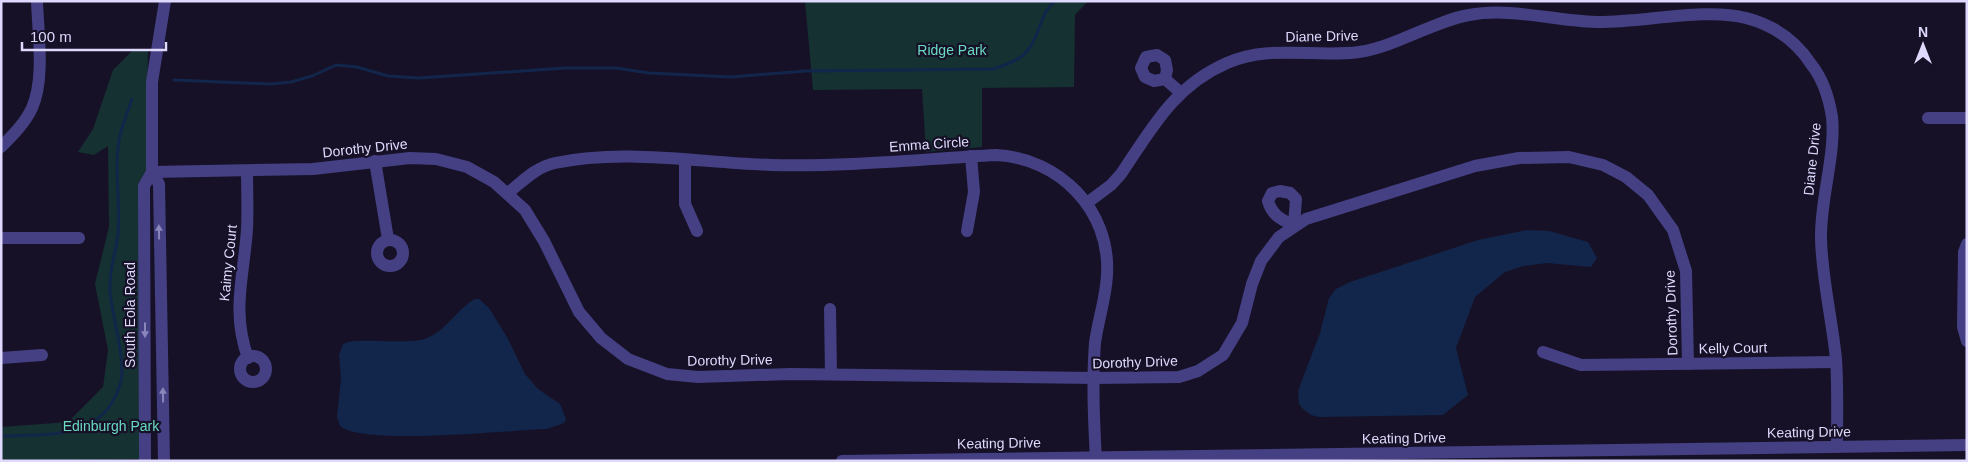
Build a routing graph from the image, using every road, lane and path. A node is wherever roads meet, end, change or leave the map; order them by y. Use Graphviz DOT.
graph roads {
  1 [pos="37,1"];
  2 [pos="165,1"];
  3 [pos="1165,80"];
  4 [pos="1180,92"];
  5 [pos="1928,118"];
  6 [pos="1967,118"];
  7 [pos="1,147"];
  8 [pos="971,156"];
  9 [pos="685,160"];
  10 [pos="375,161"];
  11 [pos="247,171"];
  12 [pos="152,172"];
  13 [pos="508,193"];
  14 [pos="1087,202"];
  15 [pos="697,231"];
  16 [pos="967,231"];
  17 [pos="1,238"];
  18 [pos="79,238"];
  19 [pos="388,240"];
  20 [pos="1967,244"];
  21 [pos="830,309"];
  22 [pos="1967,341"];
  23 [pos="1543,352"];
  24 [pos="42,355"];
  25 [pos="1,358"];
  26 [pos="248,358"];
  27 [pos="1836,362"];
  28 [pos="1688,364"];
  29 [pos="831,374"];
  30 [pos="1095,378"];
  31 [pos="1967,445"];
  32 [pos="1836,447"];
  33 [pos="1096,459"];
  34 [pos="145,461"];
  35 [pos="164,461"];
  36 [pos="842,461"];
  1 -- 7 [label="street"];
  2 -- 12 [label="street, South Eola Road"];
  3 -- 4 [label="street"];
  4 -- 14 [label="street, Diane Drive"];
  4 -- 27 [label="street, Diane Drive"];
  5 -- 6 [label="street"];
  8 -- 9 [label="street, Emma Circle"];
  8 -- 14 [label="street, Emma Circle"];
  8 -- 16 [label="street"];
  9 -- 13 [label="street, Emma Circle"];
  9 -- 15 [label="street"];
  10 -- 11 [label="street, Dorothy Drive"];
  10 -- 13 [label="street, Dorothy Drive"];
  10 -- 19 [label="street"];
  11 -- 12 [label="street, Dorothy Drive"];
  11 -- 26 [label="street, Kaimy Court"];
  12 -- 34 [label="street, South Eola Road, one-way"];
  35 -- 12 [label="street, South Eola Road, one-way"];
  13 -- 29 [label="street, Dorothy Drive"];
  14 -- 30 [label="street, Emma Circle"];
  17 -- 18 [label="street"];
  20 -- 22 [label="street"];
  21 -- 29 [label="street"];
  23 -- 28 [label="street, Kelly Court"];
  24 -- 25 [label="street"];
  27 -- 28 [label="street, Kelly Court"];
  27 -- 32 [label="street, Diane Drive"];
  28 -- 30 [label="street, Dorothy Drive"];
  29 -- 30 [label="street, Dorothy Drive"];
  30 -- 33 [label="street, Emma Circle"];
  31 -- 32 [label="street, Keating Drive"];
  32 -- 33 [label="street, Keating Drive"];
  33 -- 36 [label="street, Keating Drive"];
}
